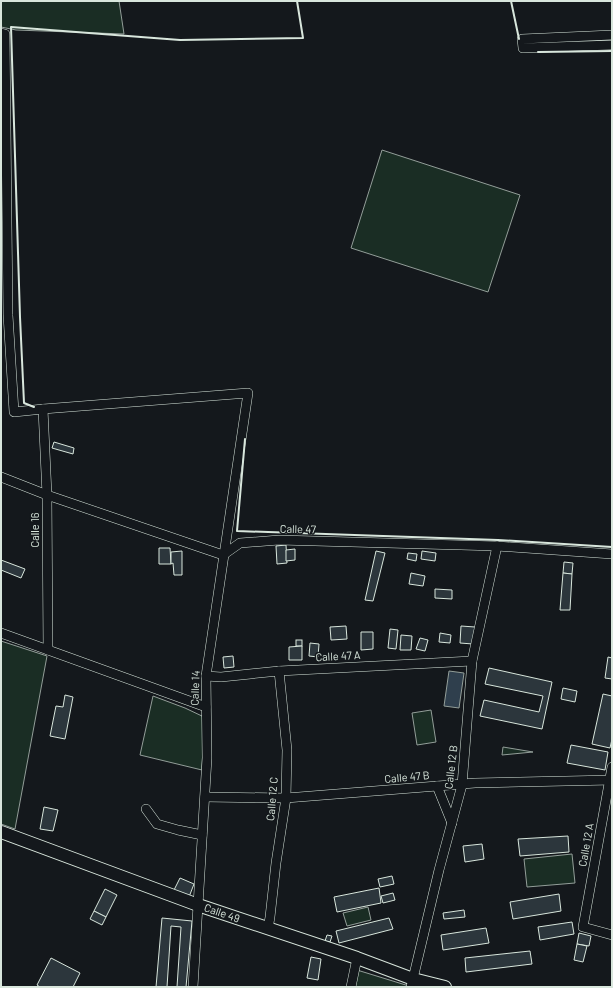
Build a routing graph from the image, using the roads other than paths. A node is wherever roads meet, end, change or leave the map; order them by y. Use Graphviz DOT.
graph roads {
  1 [pos="3,33"];
  2 [pos="612,35"];
  3 [pos="612,45"];
  4 [pos="4,314"];
  5 [pos="43,409"];
  6 [pos="1,477"];
  7 [pos="47,495"];
  8 [pos="240,543"];
  9 [pos="225,544"];
  10 [pos="497,546"];
  11 [pos="612,554"];
  12 [pos="223,555"];
  13 [pos="1,633"];
  14 [pos="48,650"];
  15 [pos="472,661"];
  16 [pos="279,671"];
  17 [pos="206,676"];
  18 [pos="206,707"];
  19 [pos="612,767"];
  20 [pos="611,780"];
  21 [pos="462,785"];
  22 [pos="437,786"];
  23 [pos="204,797"];
  24 [pos="286,798"];
  25 [pos="146,808"];
  26 [pos="452,823"];
  27 [pos="1,832"];
  28 [pos="202,835"];
  29 [pos="198,905"];
  30 [pos="268,929"];
  31 [pos="612,935"];
  32 [pos="357,958"];
  33 [pos="412,983"];
  34 [pos="193,987"];
  35 [pos="351,987"];
  36 [pos="445,987"];
  1 -- 4 [label="street"];
  2 -- 3 [label="street"];
  4 -- 5 [label="street"];
  5 -- 7 [label="street, Calle 16"];
  5 -- 9 [label="street, Calle 14"];
  6 -- 7 [label="street"];
  7 -- 12 [label="street"];
  7 -- 14 [label="street, Calle 16"];
  8 -- 9 [label="street, Calle 47"];
  8 -- 10 [label="street, Calle 47"];
  8 -- 12 [label="street"];
  9 -- 12 [label="street, Calle 14"];
  10 -- 11 [label="street, Calle 47"];
  10 -- 15 [label="street, Calle 12 B"];
  12 -- 17 [label="street, Calle 14"];
  13 -- 14 [label="street"];
  14 -- 18 [label="street"];
  15 -- 16 [label="street, Calle 47 A"];
  15 -- 21 [label="street, Calle 12 B"];
  16 -- 17 [label="street, Calle 47 A"];
  16 -- 24 [label="street, Calle 12 C"];
  17 -- 18 [label="street, Calle 14"];
  18 -- 23 [label="street, Calle 14"];
  19 -- 20 [label="street, Calle 12 A"];
  20 -- 21 [label="street, Calle 47 B"];
  20 -- 31 [label="street, Calle 12 A"];
  21 -- 22 [label="street, Calle 47 B"];
  21 -- 26 [label="street, Calle 12 B"];
  22 -- 24 [label="street, Calle 47 B"];
  22 -- 26 [label="street"];
  23 -- 24 [label="street, Calle 47 B"];
  23 -- 28 [label="street, Calle 14"];
  24 -- 30 [label="street, Calle 12 C"];
  25 -- 28 [label="street"];
  26 -- 33 [label="street, Calle 12 B"];
  27 -- 29 [label="street, Calle 49"];
  28 -- 29 [label="street, Calle 14"];
  29 -- 30 [label="street, Calle 49"];
  29 -- 34 [label="street, Calle 14"];
  30 -- 32 [label="street, Calle 49"];
  32 -- 33 [label="street, Calle 49"];
  32 -- 35 [label="street"];
  33 -- 36 [label="street, Calle 49"];
}
